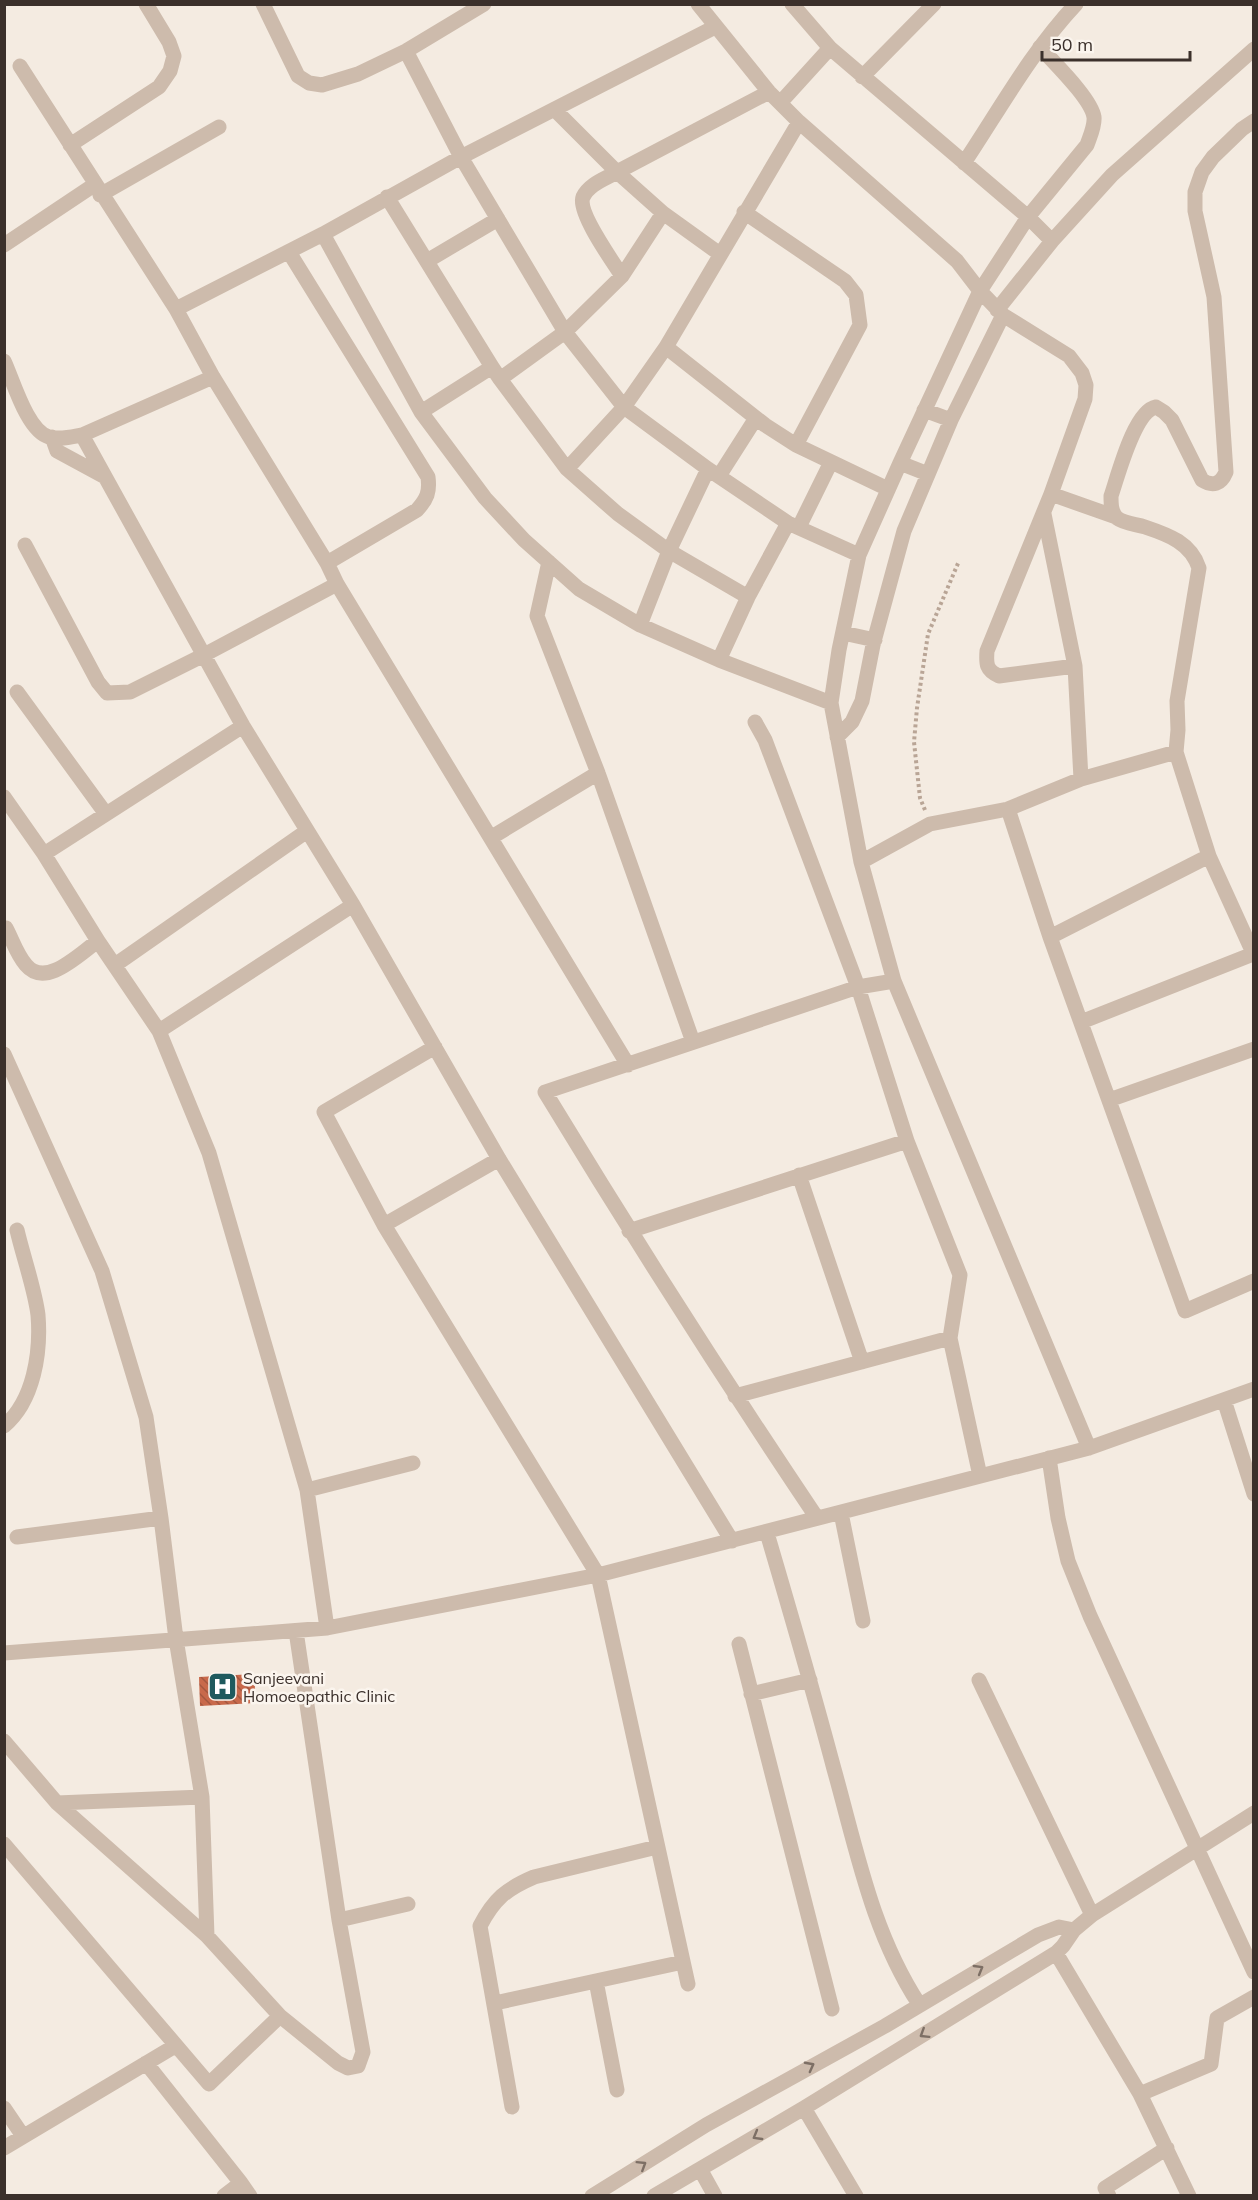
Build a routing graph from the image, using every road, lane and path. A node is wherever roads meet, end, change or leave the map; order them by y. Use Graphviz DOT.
graph roads {
  1 [pos="146,4"];
  2 [pos="263,4"];
  3 [pos="484,4"];
  4 [pos="698,4"];
  5 [pos="792,4"];
  6 [pos="934,4"];
  7 [pos="1076,4"];
  8 [pos="715,27"];
  9 [pos="1040,47"];
  10 [pos="830,48"];
  11 [pos="1254,49"];
  12 [pos="406,51"];
  13 [pos="20,66"];
  14 [pos="862,77"];
  15 [pos="774,97"];
  16 [pos="555,110"];
  17 [pos="1254,121"];
  18 [pos="799,123"];
  19 [pos="219,127"];
  20 [pos="70,145"];
  21 [pos="461,157"];
  22 [pos="964,163"];
  23 [pos="617,172"];
  24 [pos="97,190"];
  25 [pos="387,197"];
  26 [pos="744,212"];
  27 [pos="663,213"];
  28 [pos="1028,217"];
  29 [pos="498,219"];
  30 [pos="319,236"];
  31 [pos="1052,241"];
  32 [pos="4,245"];
  33 [pos="293,250"];
  34 [pos="720,254"];
  35 [pos="427,261"];
  36 [pos="622,276"];
  37 [pos="980,291"];
  38 [pos="176,309"];
  39 [pos="1000,313"];
  40 [pos="565,332"];
  41 [pos="666,347"];
  42 [pos="4,361"];
  43 [pos="496,373"];
  44 [pos="213,376"];
  45 [pos="624,407"];
  46 [pos="421,412"];
  47 [pos="938,416"];
  48 [pos="756,418"];
  49 [pos="82,435"];
  50 [pos="52,437"];
  51 [pos="796,445"];
  52 [pos="831,462"];
  53 [pos="567,469"];
  54 [pos="916,469"];
  55 [pos="713,472"];
  56 [pos="105,477"];
  57 [pos="888,489"];
  58 [pos="1051,494"];
  59 [pos="1044,514"];
  60 [pos="1116,517"];
  61 [pos="793,525"];
  62 [pos="25,545"];
  63 [pos="669,551"];
  64 [pos="859,555"];
  65 [pos="959,561"];
  66 [pos="327,562"];
  67 [pos="549,562"];
  68 [pos="337,584"];
  69 [pos="748,597"];
  70 [pos="640,625"];
  71 [pos="860,637"];
  72 [pos="202,656"];
  73 [pos="719,660"];
  74 [pos="1075,666"];
  75 [pos="18,692"];
  76 [pos="831,703"];
  77 [pos="755,722"];
  78 [pos="243,726"];
  79 [pos="837,737"];
  80 [pos="1176,752"];
  81 [pos="598,773"];
  82 [pos="1081,778"];
  83 [pos="4,797"];
  84 [pos="1008,810"];
  85 [pos="106,814"];
  86 [pos="930,824"];
  87 [pos="307,831"];
  88 [pos="492,837"];
  89 [pos="44,854"];
  90 [pos="1209,856"];
  91 [pos="861,862"];
  92 [pos="353,905"];
  93 [pos="6,928"];
  94 [pos="1050,937"];
  95 [pos="98,941"];
  96 [pos="1253,954"];
  97 [pos="115,965"];
  98 [pos="894,981"];
  99 [pos="858,987"];
  100 [pos="1081,1022"];
  101 [pos="159,1031"];
  102 [pos="693,1042"];
  103 [pos="435,1047"];
  104 [pos="1254,1049"];
  105 [pos="4,1054"];
  106 [pos="628,1065"];
  107 [pos="1109,1100"];
  108 [pos="907,1141"];
  109 [pos="499,1159"];
  110 [pos="799,1175"];
  111 [pos="384,1225"];
  112 [pos="17,1230"];
  113 [pos="629,1231"];
  114 [pos="1254,1281"];
  115 [pos="950,1338"];
  116 [pos="862,1362"];
  117 [pos="1254,1389"];
  118 [pos="735,1396"];
  119 [pos="1224,1400"];
  120 [pos="4,1426"];
  121 [pos="1089,1448"];
  122 [pos="1049,1458"];
  123 [pos="413,1463"];
  124 [pos="980,1476"];
  125 [pos="306,1490"];
  126 [pos="1254,1494"];
  127 [pos="841,1513"];
  128 [pos="161,1518"];
  129 [pos="817,1518"];
  130 [pos="766,1533"];
  131 [pos="17,1537"];
  132 [pos="732,1541"];
  133 [pos="598,1575"];
  134 [pos="863,1621"];
  135 [pos="327,1628"];
  136 [pos="296,1631"];
  137 [pos="176,1639"];
  138 [pos="739,1644"];
  139 [pos="4,1653"];
  140 [pos="810,1680"];
  141 [pos="979,1680"];
  142 [pos="751,1694"];
  143 [pos="4,1741"];
  144 [pos="202,1797"];
  145 [pos="57,1803"];
  146 [pos="1254,1813"];
  147 [pos="4,1844"];
  148 [pos="657,1847"];
  149 [pos="1197,1850"];
  150 [pos="408,1904"];
  151 [pos="1092,1915"];
  152 [pos="339,1920"];
  153 [pos="1074,1930"];
  154 [pos="207,1936"];
  155 [pos="1056,1953"];
  156 [pos="683,1962"];
  157 [pos="1254,1972"];
  158 [pos="596,1981"];
  159 [pos="688,1984"];
  160 [pos="1254,1997"];
  161 [pos="495,2003"];
  162 [pos="919,2004"];
  163 [pos="832,2009"];
  164 [pos="280,2016"];
  165 [pos="175,2046"];
  166 [pos="146,2063"];
  167 [pos="616,2091"];
  168 [pos="1140,2094"];
  169 [pos="512,2107"];
  170 [pos="4,2108"];
  171 [pos="804,2108"];
  172 [pos="23,2136"];
  173 [pos="4,2148"];
  174 [pos="1167,2148"];
  175 [pos="700,2169"];
  176 [pos="246,2189"];
  177 [pos="224,2196"];
  178 [pos="592,2196"];
  179 [pos="654,2196"];
  180 [pos="714,2196"];
  181 [pos="856,2196"];
  182 [pos="1109,2196"];
  183 [pos="1189,2196"];
  1 -- 20 [label="street"];
  2 -- 12 [label="street"];
  3 -- 12 [label="street"];
  4 -- 8 [label="street"];
  5 -- 10 [label="street"];
  6 -- 14 [label="street"];
  7 -- 9 [label="street"];
  8 -- 15 [label="street"];
  8 -- 16 [label="street"];
  9 -- 22 [label="street"];
  9 -- 28 [label="street"];
  10 -- 14 [label="street"];
  10 -- 15 [label="street"];
  11 -- 31 [label="street"];
  12 -- 21 [label="street"];
  13 -- 20 [label="street"];
  14 -- 22 [label="street"];
  15 -- 18 [label="street"];
  15 -- 23 [label="street"];
  16 -- 21 [label="street"];
  16 -- 23 [label="street"];
  17 -- 60 [label="street"];
  18 -- 26 [label="street"];
  18 -- 37 [label="street"];
  19 -- 24 [label="street"];
  20 -- 24 [label="street"];
  21 -- 25 [label="street"];
  21 -- 29 [label="street"];
  22 -- 28 [label="street"];
  23 -- 27 [label="street"];
  23 -- 36 [label="street"];
  24 -- 32 [label="street"];
  24 -- 38 [label="street"];
  25 -- 30 [label="street"];
  25 -- 35 [label="street"];
  26 -- 34 [label="street"];
  26 -- 51 [label="street"];
  27 -- 34 [label="street"];
  27 -- 36 [label="street"];
  28 -- 31 [label="street"];
  28 -- 37 [label="street"];
  29 -- 35 [label="street"];
  29 -- 40 [label="street"];
  30 -- 33 [label="street"];
  30 -- 46 [label="street"];
  31 -- 39 [label="street"];
  33 -- 38 [label="street"];
  33 -- 66 [label="street"];
  34 -- 41 [label="street"];
  35 -- 43 [label="street"];
  36 -- 40 [label="street"];
  37 -- 39 [label="street"];
  37 -- 47 [label="street"];
  38 -- 44 [label="street"];
  39 -- 47 [label="street"];
  39 -- 58 [label="street"];
  40 -- 43 [label="street"];
  40 -- 45 [label="street"];
  41 -- 45 [label="street"];
  41 -- 48 [label="street"];
  42 -- 50 [label="street"];
  43 -- 46 [label="street"];
  43 -- 53 [label="street"];
  44 -- 49 [label="street"];
  44 -- 66 [label="street"];
  45 -- 53 [label="street"];
  45 -- 55 [label="street"];
  46 -- 67 [label="street"];
  47 -- 54 [label="street"];
  47 -- 54 [label="street"];
  48 -- 51 [label="street"];
  48 -- 55 [label="street"];
  49 -- 50 [label="street"];
  49 -- 56 [label="street"];
  50 -- 56 [label="street"];
  51 -- 52 [label="street"];
  52 -- 57 [label="street"];
  52 -- 61 [label="street"];
  53 -- 63 [label="street"];
  54 -- 57 [label="street"];
  54 -- 71 [label="street"];
  55 -- 61 [label="street"];
  55 -- 63 [label="street"];
  56 -- 72 [label="street"];
  57 -- 64 [label="street"];
  58 -- 59 [label="street"];
  58 -- 60 [label="street"];
  59 -- 74 [label="street"];
  59 -- 74 [label="street"];
  60 -- 80 [label="street"];
  61 -- 64 [label="street"];
  61 -- 69 [label="street"];
  62 -- 72 [label="street"];
  63 -- 69 [label="street"];
  63 -- 70 [label="street"];
  64 -- 71 [label="street"];
  65 -- 86 [label="path"];
  66 -- 68 [label="street"];
  67 -- 70 [label="street"];
  67 -- 81 [label="street"];
  68 -- 72 [label="street"];
  68 -- 88 [label="street"];
  69 -- 73 [label="street"];
  70 -- 73 [label="street"];
  71 -- 76 [label="street"];
  71 -- 79 [label="street"];
  72 -- 78 [label="street"];
  73 -- 76 [label="street"];
  74 -- 82 [label="street"];
  75 -- 85 [label="street"];
  76 -- 79 [label="street"];
  77 -- 99 [label="street"];
  78 -- 85 [label="street"];
  78 -- 87 [label="street"];
  79 -- 91 [label="street"];
  80 -- 82 [label="street"];
  80 -- 90 [label="street"];
  81 -- 88 [label="street"];
  81 -- 102 [label="street"];
  82 -- 84 [label="street"];
  83 -- 89 [label="street"];
  84 -- 86 [label="street"];
  84 -- 94 [label="street"];
  85 -- 89 [label="street"];
  86 -- 91 [label="street"];
  87 -- 92 [label="street"];
  87 -- 97 [label="street"];
  88 -- 106 [label="street"];
  89 -- 95 [label="street"];
  90 -- 94 [label="street"];
  90 -- 96 [label="street"];
  91 -- 98 [label="street"];
  92 -- 101 [label="street"];
  92 -- 103 [label="street"];
  93 -- 95 [label="street"];
  94 -- 100 [label="street"];
  95 -- 97 [label="street"];
  96 -- 100 [label="street"];
  97 -- 101 [label="street"];
  98 -- 99 [label="street"];
  98 -- 121 [label="street"];
  99 -- 102 [label="street"];
  99 -- 108 [label="street"];
  100 -- 107 [label="street"];
  101 -- 125 [label="street"];
  102 -- 106 [label="street"];
  103 -- 109 [label="street"];
  103 -- 111 [label="street"];
  104 -- 107 [label="street"];
  105 -- 128 [label="street"];
  106 -- 113 [label="street"];
  107 -- 114 [label="street"];
  108 -- 110 [label="street"];
  108 -- 115 [label="street"];
  109 -- 111 [label="street"];
  109 -- 132 [label="street"];
  110 -- 113 [label="street"];
  110 -- 116 [label="street"];
  111 -- 133 [label="street"];
  112 -- 120 [label="street"];
  113 -- 118 [label="street"];
  115 -- 116 [label="street"];
  115 -- 124 [label="street"];
  116 -- 118 [label="street"];
  117 -- 119 [label="street"];
  118 -- 129 [label="street"];
  119 -- 121 [label="street"];
  119 -- 126 [label="street"];
  121 -- 122 [label="street"];
  122 -- 124 [label="street"];
  122 -- 149 [label="street"];
  123 -- 125 [label="street"];
  124 -- 127 [label="street"];
  125 -- 135 [label="street"];
  127 -- 129 [label="street"];
  127 -- 134 [label="street"];
  128 -- 131 [label="street"];
  128 -- 137 [label="street"];
  129 -- 130 [label="street"];
  130 -- 132 [label="street"];
  130 -- 140 [label="street"];
  132 -- 133 [label="street"];
  133 -- 135 [label="street"];
  133 -- 148 [label="street"];
  135 -- 136 [label="street"];
  136 -- 137 [label="street"];
  136 -- 152 [label="street"];
  137 -- 139 [label="street"];
  137 -- 144 [label="street"];
  138 -- 142 [label="street"];
  140 -- 142 [label="street"];
  140 -- 162 [label="street"];
  141 -- 151 [label="street"];
  142 -- 163 [label="street"];
  143 -- 145 [label="street"];
  144 -- 145 [label="street"];
  144 -- 154 [label="street"];
  145 -- 154 [label="street"];
  146 -- 149 [label="street"];
  147 -- 165 [label="street"];
  148 -- 156 [label="street"];
  148 -- 161 [label="street"];
  149 -- 151 [label="street"];
  149 -- 157 [label="street"];
  150 -- 152 [label="street"];
  151 -- 153 [label="street"];
  152 -- 164 [label="street"];
  153 -- 155 [label="street"];
  162 -- 153 [label="street, one-way"];
  154 -- 164 [label="street"];
  155 -- 168 [label="street"];
  155 -- 171 [label="street, one-way"];
  156 -- 158 [label="street"];
  156 -- 159 [label="street"];
  158 -- 161 [label="street"];
  158 -- 167 [label="street"];
  160 -- 168 [label="street"];
  161 -- 169 [label="street"];
  178 -- 162 [label="street, one-way"];
  164 -- 165 [label="street"];
  165 -- 166 [label="street"];
  166 -- 172 [label="street"];
  166 -- 176 [label="street"];
  168 -- 174 [label="street"];
  170 -- 172 [label="street"];
  171 -- 175 [label="street, one-way"];
  171 -- 181 [label="street"];
  172 -- 173 [label="street"];
  174 -- 182 [label="street"];
  174 -- 183 [label="street"];
  175 -- 179 [label="street"];
  175 -- 180 [label="street"];
  176 -- 177 [label="street"];
}
